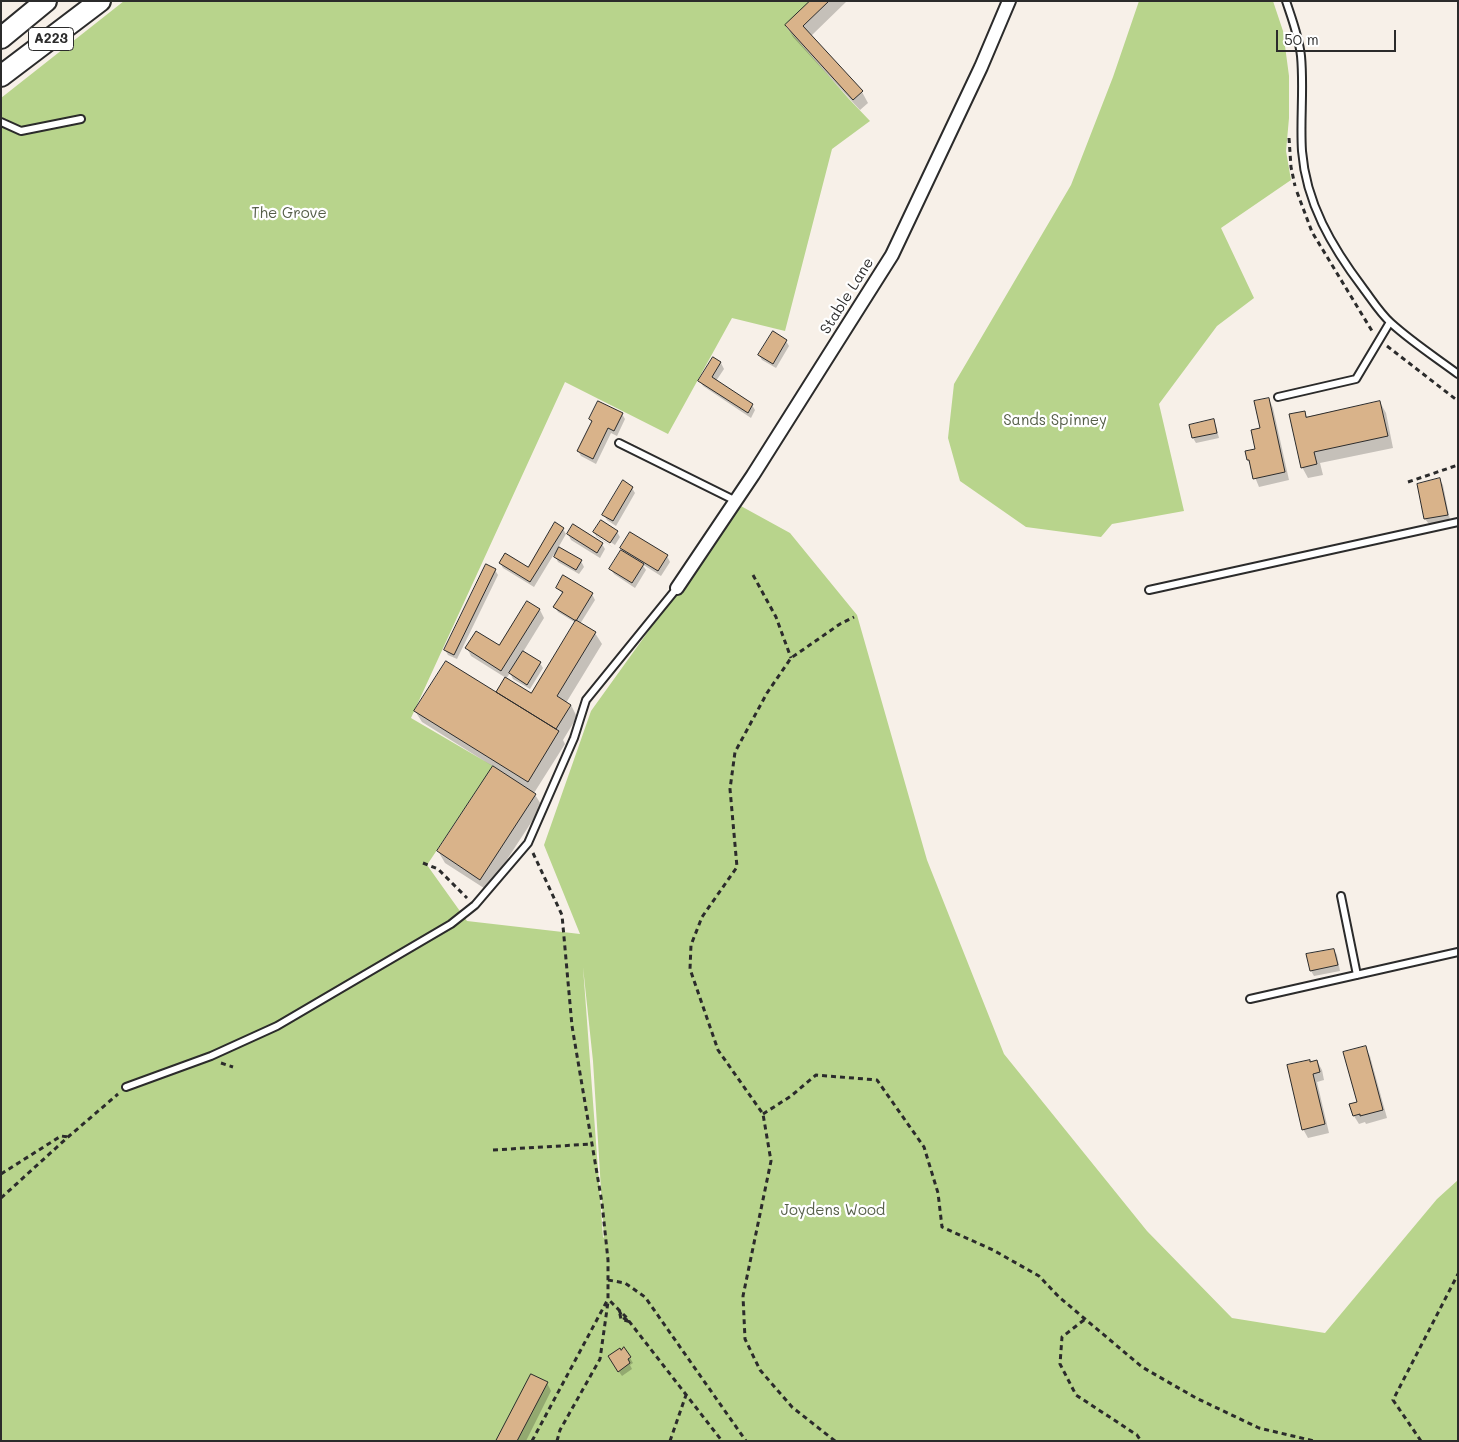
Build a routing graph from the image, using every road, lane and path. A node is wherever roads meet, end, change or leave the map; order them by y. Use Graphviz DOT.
graph roads {
  1 [pos="46,1"];
  2 [pos="100,1"];
  3 [pos="1010,1"];
  4 [pos="1286,1"];
  5 [pos="1,38"];
  6 [pos="1,76"];
  7 [pos="81,120"];
  8 [pos="1,122"];
  9 [pos="1390,322"];
  10 [pos="1458,374"];
  11 [pos="1278,397"];
  12 [pos="618,442"];
  13 [pos="1458,464"];
  14 [pos="1408,482"];
  15 [pos="736,501"];
  16 [pos="1458,522"];
  17 [pos="753,575"];
  18 [pos="677,588"];
  19 [pos="1149,590"];
  20 [pos="854,617"];
  21 [pos="791,658"];
  22 [pos="528,843"];
  23 [pos="423,863"];
  24 [pos="1341,896"];
  25 [pos="475,905"];
  26 [pos="1458,952"];
  27 [pos="1358,975"];
  28 [pos="1250,999"];
  29 [pos="126,1087"];
  30 [pos="763,1114"];
  31 [pos="68,1137"];
  32 [pos="592,1144"];
  33 [pos="493,1150"];
  34 [pos="1,1174"];
  35 [pos="1,1198"];
  36 [pos="1458,1274"];
  37 [pos="608,1280"];
  38 [pos="608,1299"];
  39 [pos="1084,1320"];
  40 [pos="686,1394"];
  41 [pos="532,1441"];
  42 [pos="557,1441"];
  43 [pos="670,1441"];
  44 [pos="722,1441"];
  45 [pos="746,1441"];
  46 [pos="834,1441"];
  47 [pos="1141,1441"];
  48 [pos="1314,1441"];
  49 [pos="1421,1441"];
  1 -- 5 [label="main road, A223"];
  2 -- 6 [label="main road, A223"];
  3 -- 15 [label="street, Stable Lane"];
  4 -- 9 [label="lane"];
  7 -- 8 [label="lane"];
  9 -- 10 [label="lane"];
  9 -- 11 [label="lane"];
  12 -- 15 [label="lane"];
  13 -- 14 [label="path"];
  15 -- 18 [label="street, Stable Lane"];
  16 -- 19 [label="lane"];
  17 -- 21 [label="path"];
  18 -- 22 [label="lane"];
  20 -- 21 [label="path"];
  21 -- 30 [label="path"];
  22 -- 25 [label="lane"];
  22 -- 32 [label="path"];
  23 -- 25 [label="path"];
  24 -- 27 [label="lane"];
  25 -- 29 [label="lane"];
  26 -- 27 [label="lane"];
  27 -- 28 [label="lane"];
  29 -- 31 [label="path"];
  30 -- 39 [label="path"];
  30 -- 46 [label="path"];
  31 -- 34 [label="path"];
  31 -- 35 [label="path"];
  32 -- 33 [label="path"];
  32 -- 37 [label="path"];
  36 -- 49 [label="path"];
  37 -- 38 [label="path"];
  37 -- 45 [label="path"];
  38 -- 40 [label="path"];
  38 -- 41 [label="path"];
  38 -- 42 [label="path"];
  39 -- 47 [label="path"];
  39 -- 48 [label="path"];
  40 -- 43 [label="path"];
  40 -- 44 [label="path"];
}
